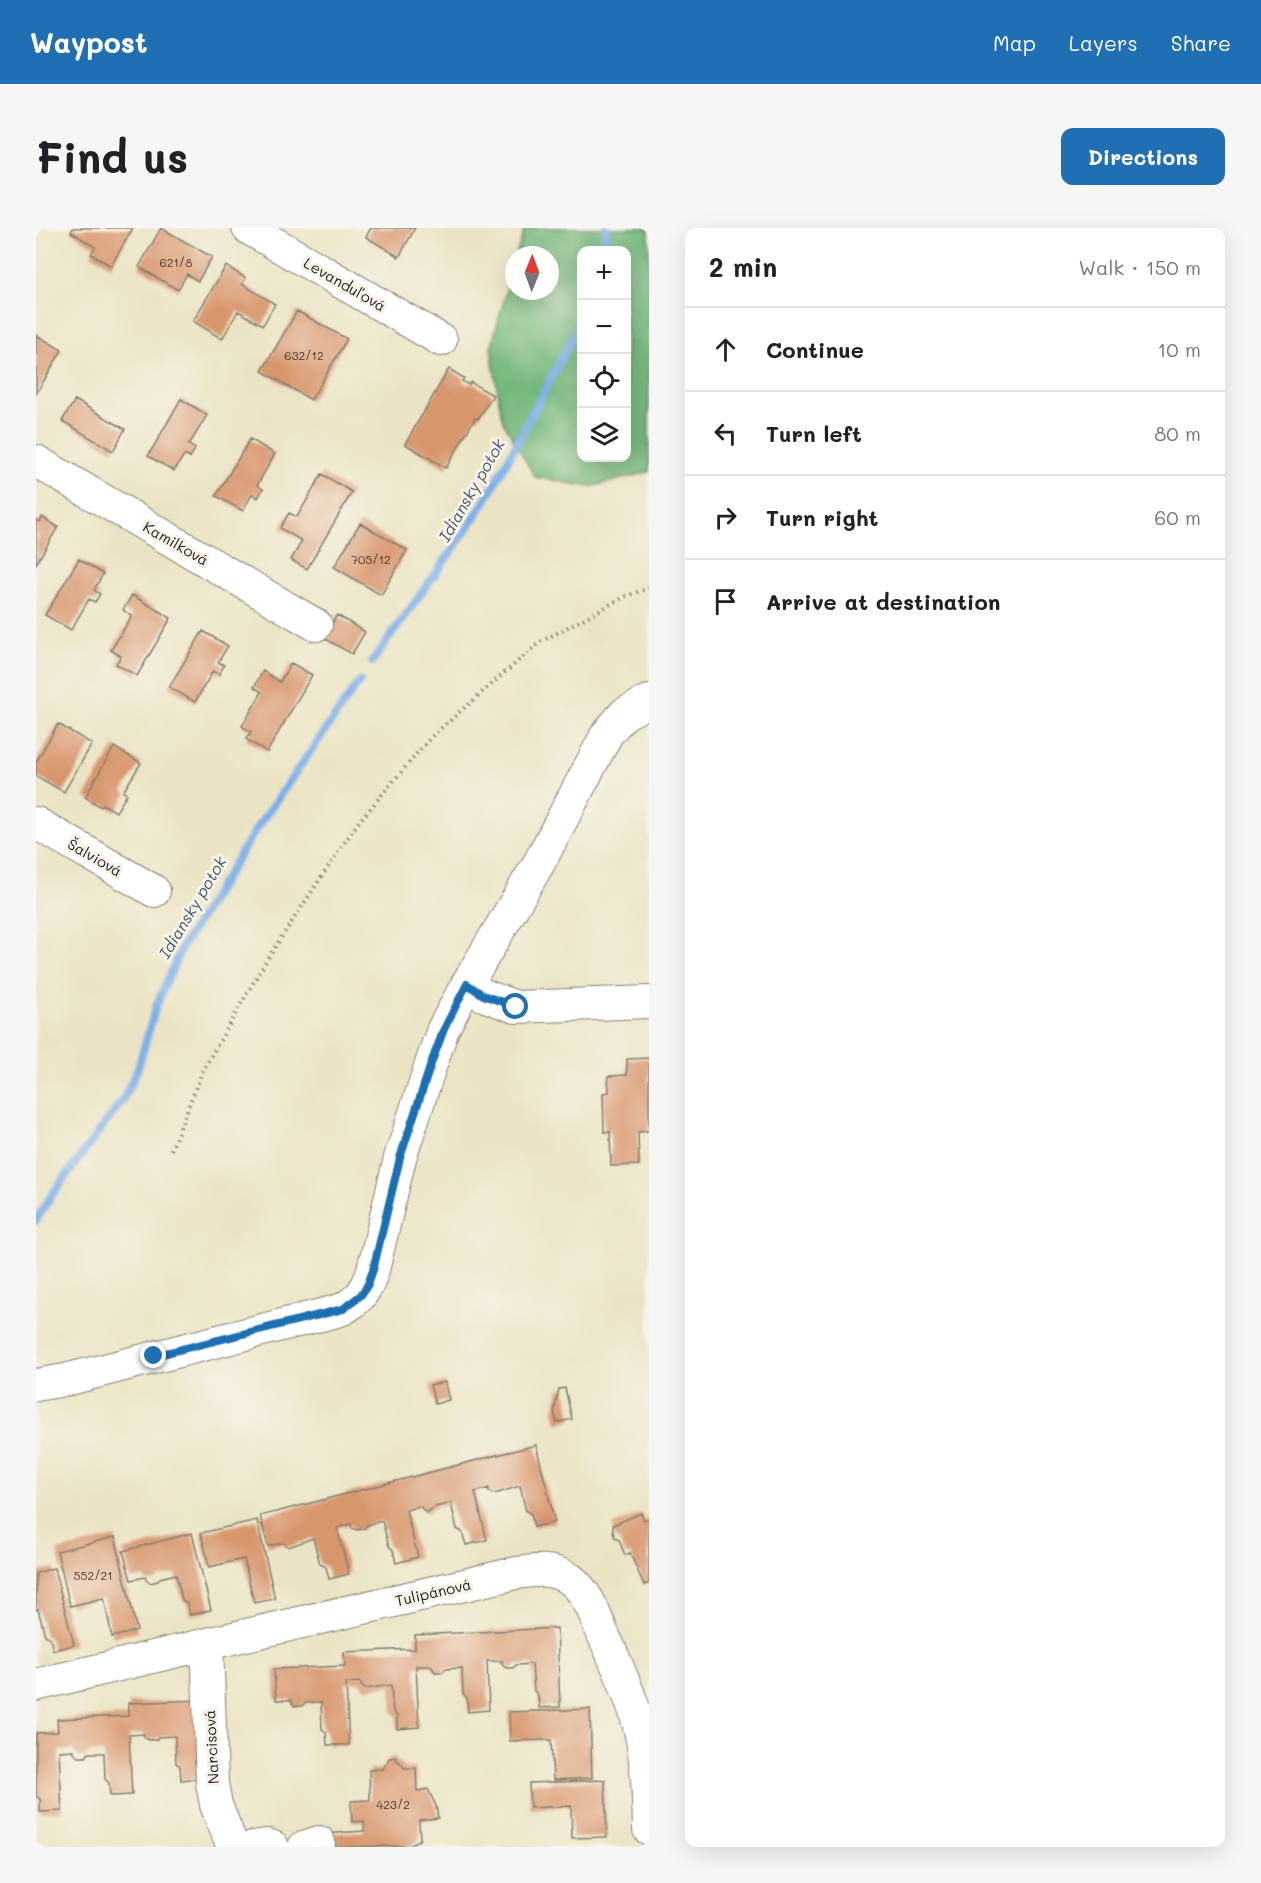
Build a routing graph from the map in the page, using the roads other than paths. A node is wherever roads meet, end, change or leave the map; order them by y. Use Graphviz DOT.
graph roads {
  1 [pos="249,228"];
  2 [pos="441,340"];
  3 [pos="36,461"];
  4 [pos="316,625"];
  5 [pos="649,701"];
  6 [pos="36,823"];
  7 [pos="154,891"];
  8 [pos="467,984"];
  9 [pos="649,1002"];
  10 [pos="36,1385"];
  11 [pos="207,1644"];
  12 [pos="36,1685"];
  13 [pos="649,1829"];
  14 [pos="233,1847"];
  15 [pos="253,1847"];
  16 [pos="273,1847"];
  1 -- 2 [label="street, Levanduľová"];
  3 -- 4 [label="street, Kamilková"];
  5 -- 8 [label="street"];
  6 -- 7 [label="street, Šalviová"];
  8 -- 9 [label="street"];
  8 -- 10 [label="street"];
  11 -- 12 [label="street, Tulipánová"];
  11 -- 13 [label="street, Tulipánová"];
  11 -- 14 [label="street, Narcisová"];
  15 -- 16 [label="street"];
}
